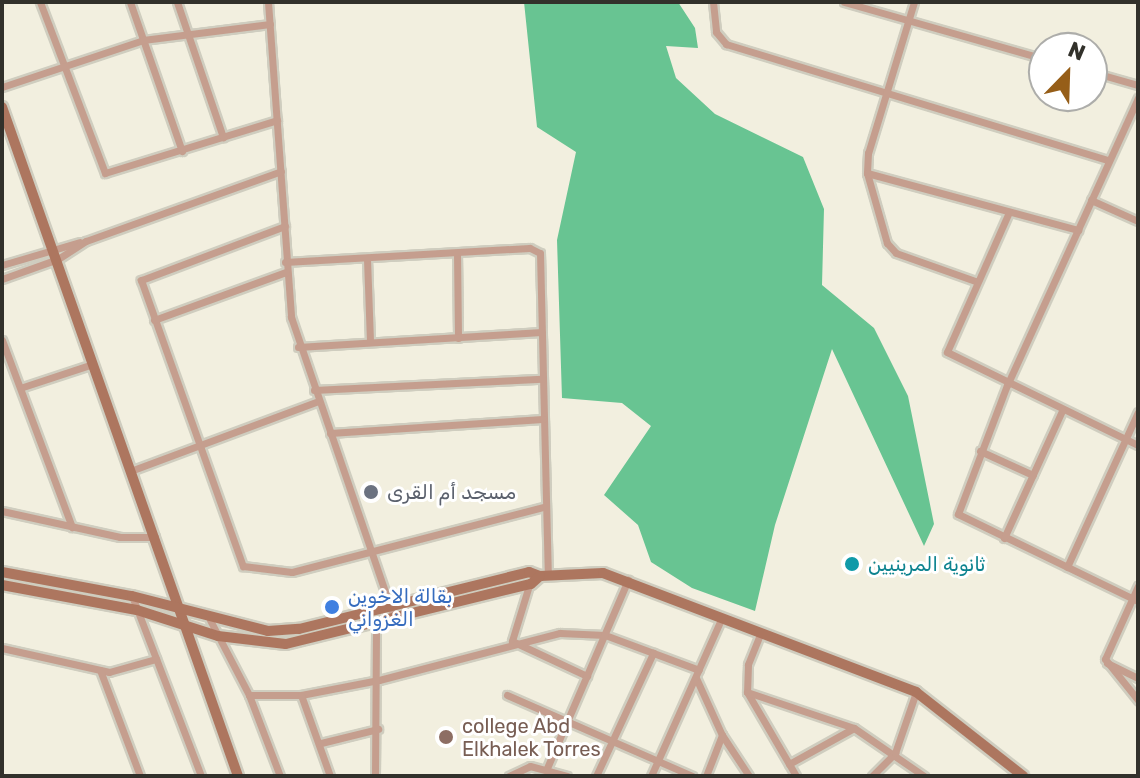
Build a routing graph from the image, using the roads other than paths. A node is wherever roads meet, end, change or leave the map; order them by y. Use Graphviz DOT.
graph roads {
  1 [pos="40,2"];
  2 [pos="130,2"];
  3 [pos="177,2"];
  4 [pos="268,2"];
  5 [pos="713,2"];
  6 [pos="844,2"];
  7 [pos="914,2"];
  8 [pos="909,21"];
  9 [pos="270,24"];
  10 [pos="188,31"];
  11 [pos="143,40"];
  12 [pos="1028,54"];
  13 [pos="62,64"];
  14 [pos="1108,77"];
  15 [pos="1138,85"];
  16 [pos="2,87"];
  17 [pos="886,96"];
  18 [pos="1138,99"];
  19 [pos="2,107"];
  20 [pos="277,120"];
  21 [pos="223,137"];
  22 [pos="182,151"];
  23 [pos="1109,160"];
  24 [pos="281,171"];
  25 [pos="867,173"];
  26 [pos="1091,200"];
  27 [pos="1009,212"];
  28 [pos="1138,221"];
  29 [pos="285,226"];
  30 [pos="1078,230"];
  31 [pos="86,241"];
  32 [pos="53,246"];
  33 [pos="457,253"];
  34 [pos="58,259"];
  35 [pos="367,259"];
  36 [pos="285,262"];
  37 [pos="2,265"];
  38 [pos="286,272"];
  39 [pos="2,279"];
  40 [pos="975,281"];
  41 [pos="154,320"];
  42 [pos="542,332"];
  43 [pos="458,338"];
  44 [pos="2,340"];
  45 [pos="370,342"];
  46 [pos="298,347"];
  47 [pos="93,364"];
  48 [pos="542,379"];
  49 [pos="1007,385"];
  50 [pos="23,387"];
  51 [pos="314,390"];
  52 [pos="319,401"];
  53 [pos="1062,411"];
  54 [pos="1138,412"];
  55 [pos="543,419"];
  56 [pos="330,433"];
  57 [pos="1124,439"];
  58 [pos="1138,445"];
  59 [pos="198,447"];
  60 [pos="980,451"];
  61 [pos="133,470"];
  62 [pos="1033,475"];
  63 [pos="544,507"];
  64 [pos="2,511"];
  65 [pos="72,527"];
  66 [pos="155,537"];
  67 [pos="1004,538"];
  68 [pos="372,551"];
  69 [pos="1067,567"];
  70 [pos="2,572"];
  71 [pos="540,578"];
  72 [pos="628,580"];
  73 [pos="2,585"];
  74 [pos="1138,586"];
  75 [pos="132,596"];
  76 [pos="1135,599"];
  77 [pos="390,606"];
  78 [pos="137,610"];
  79 [pos="180,610"];
  80 [pos="375,611"];
  81 [pos="722,617"];
  82 [pos="394,619"];
  83 [pos="210,620"];
  84 [pos="376,624"];
  85 [pos="186,626"];
  86 [pos="761,632"];
  87 [pos="605,635"];
  88 [pos="218,636"];
  89 [pos="512,641"];
  90 [pos="2,648"];
  91 [pos="653,653"];
  92 [pos="156,659"];
  93 [pos="1105,662"];
  94 [pos="100,670"];
  95 [pos="698,674"];
  96 [pos="587,676"];
  97 [pos="1138,678"];
  98 [pos="379,680"];
  99 [pos="747,692"];
  100 [pos="916,692"];
  101 [pos="249,695"];
  102 [pos="301,695"];
  103 [pos="507,695"];
  104 [pos="1138,700"];
  105 [pos="567,722"];
  106 [pos="854,728"];
  107 [pos="378,729"];
  108 [pos="722,735"];
  109 [pos="613,742"];
  110 [pos="321,743"];
  111 [pos="895,753"];
  112 [pos="658,762"];
  113 [pos="789,764"];
  114 [pos="547,768"];
  115 [pos="140,776"];
  116 [pos="201,776"];
  117 [pos="238,776"];
  118 [pos="280,776"];
  119 [pos="330,776"];
  120 [pos="375,776"];
  121 [pos="509,776"];
  122 [pos="567,776"];
  123 [pos="596,776"];
  124 [pos="651,776"];
  125 [pos="692,776"];
  126 [pos="706,776"];
  127 [pos="749,776"];
  128 [pos="796,776"];
  129 [pos="872,776"];
  130 [pos="924,776"];
  131 [pos="1023,776"];
  1 -- 13 [label="street"];
  2 -- 11 [label="street"];
  3 -- 10 [label="street"];
  4 -- 9 [label="street"];
  5 -- 17 [label="street"];
  6 -- 8 [label="street"];
  7 -- 8 [label="street"];
  8 -- 12 [label="street"];
  8 -- 17 [label="street"];
  9 -- 10 [label="street"];
  9 -- 20 [label="street"];
  10 -- 11 [label="street"];
  10 -- 21 [label="street"];
  11 -- 13 [label="street"];
  11 -- 22 [label="street"];
  13 -- 16 [label="street"];
  13 -- 22 [label="street"];
  14 -- 15 [label="street"];
  17 -- 23 [label="street"];
  17 -- 25 [label="street"];
  18 -- 23 [label="street"];
  19 -- 32 [label="street"];
  20 -- 21 [label="street"];
  20 -- 24 [label="street"];
  21 -- 22 [label="street"];
  23 -- 26 [label="street"];
  24 -- 29 [label="street"];
  24 -- 31 [label="street"];
  25 -- 27 [label="street"];
  25 -- 40 [label="street"];
  26 -- 28 [label="street"];
  26 -- 30 [label="street"];
  27 -- 30 [label="street"];
  27 -- 40 [label="street"];
  29 -- 36 [label="street"];
  29 -- 41 [label="street"];
  30 -- 49 [label="street"];
  31 -- 32 [label="street"];
  31 -- 34 [label="street"];
  32 -- 34 [label="street"];
  32 -- 37 [label="street"];
  33 -- 35 [label="street"];
  33 -- 42 [label="street"];
  33 -- 43 [label="street"];
  34 -- 39 [label="street"];
  34 -- 47 [label="street"];
  35 -- 36 [label="street"];
  35 -- 45 [label="street"];
  36 -- 38 [label="street"];
  38 -- 41 [label="street"];
  38 -- 46 [label="street"];
  40 -- 49 [label="street"];
  41 -- 59 [label="street"];
  42 -- 43 [label="street"];
  42 -- 48 [label="street"];
  43 -- 45 [label="street"];
  44 -- 50 [label="street"];
  45 -- 46 [label="street"];
  46 -- 51 [label="street"];
  47 -- 50 [label="street"];
  47 -- 61 [label="street"];
  48 -- 51 [label="street"];
  48 -- 55 [label="street"];
  49 -- 53 [label="street"];
  49 -- 60 [label="street"];
  50 -- 65 [label="street"];
  51 -- 52 [label="street"];
  52 -- 56 [label="street"];
  52 -- 59 [label="street"];
  53 -- 57 [label="street"];
  53 -- 62 [label="street"];
  54 -- 57 [label="street"];
  55 -- 56 [label="street"];
  55 -- 63 [label="street"];
  56 -- 68 [label="street"];
  57 -- 58 [label="street"];
  57 -- 69 [label="street"];
  59 -- 61 [label="street"];
  59 -- 68 [label="street"];
  60 -- 62 [label="street"];
  60 -- 67 [label="street"];
  61 -- 66 [label="street"];
  62 -- 67 [label="street"];
  63 -- 68 [label="street"];
  63 -- 71 [label="street"];
  64 -- 65 [label="street"];
  65 -- 66 [label="street"];
  66 -- 79 [label="street"];
  67 -- 69 [label="street"];
  68 -- 77 [label="street"];
  69 -- 76 [label="street"];
  70 -- 75 [label="street"];
  71 -- 72 [label="street"];
  71 -- 77 [label="street"];
  71 -- 82 [label="street"];
  71 -- 89 [label="street"];
  72 -- 81 [label="street"];
  72 -- 87 [label="street"];
  73 -- 78 [label="street"];
  74 -- 76 [label="street"];
  75 -- 78 [label="street"];
  75 -- 79 [label="street"];
  76 -- 93 [label="street"];
  77 -- 80 [label="street"];
  77 -- 82 [label="street"];
  78 -- 85 [label="street"];
  78 -- 92 [label="street"];
  79 -- 83 [label="street"];
  79 -- 85 [label="street"];
  80 -- 83 [label="street"];
  80 -- 84 [label="street"];
  81 -- 86 [label="street"];
  81 -- 95 [label="street"];
  82 -- 84 [label="street"];
  83 -- 88 [label="street"];
  84 -- 88 [label="street"];
  84 -- 98 [label="street"];
  85 -- 88 [label="street"];
  85 -- 117 [label="street"];
  86 -- 99 [label="street"];
  86 -- 100 [label="street"];
  87 -- 89 [label="street"];
  87 -- 91 [label="street"];
  87 -- 96 [label="street"];
  88 -- 101 [label="street"];
  89 -- 96 [label="street"];
  89 -- 98 [label="street"];
  90 -- 94 [label="street"];
  91 -- 95 [label="street"];
  91 -- 109 [label="street"];
  92 -- 94 [label="street"];
  92 -- 116 [label="street"];
  93 -- 97 [label="street"];
  93 -- 104 [label="street"];
  94 -- 115 [label="street"];
  95 -- 108 [label="street"];
  95 -- 112 [label="street"];
  96 -- 105 [label="street"];
  98 -- 102 [label="street"];
  98 -- 107 [label="street"];
  99 -- 106 [label="street"];
  99 -- 113 [label="street"];
  100 -- 111 [label="street"];
  100 -- 131 [label="street"];
  101 -- 102 [label="street"];
  101 -- 118 [label="street"];
  102 -- 110 [label="street"];
  103 -- 105 [label="street"];
  105 -- 109 [label="street"];
  105 -- 114 [label="street"];
  106 -- 111 [label="street"];
  106 -- 113 [label="street"];
  107 -- 110 [label="street"];
  107 -- 120 [label="street"];
  108 -- 126 [label="street"];
  108 -- 127 [label="street"];
  109 -- 112 [label="street"];
  109 -- 123 [label="street"];
  110 -- 119 [label="street"];
  111 -- 129 [label="street"];
  111 -- 130 [label="street"];
  112 -- 124 [label="street"];
  112 -- 125 [label="street"];
  113 -- 128 [label="street"];
  114 -- 121 [label="street"];
  114 -- 122 [label="street"];
}
